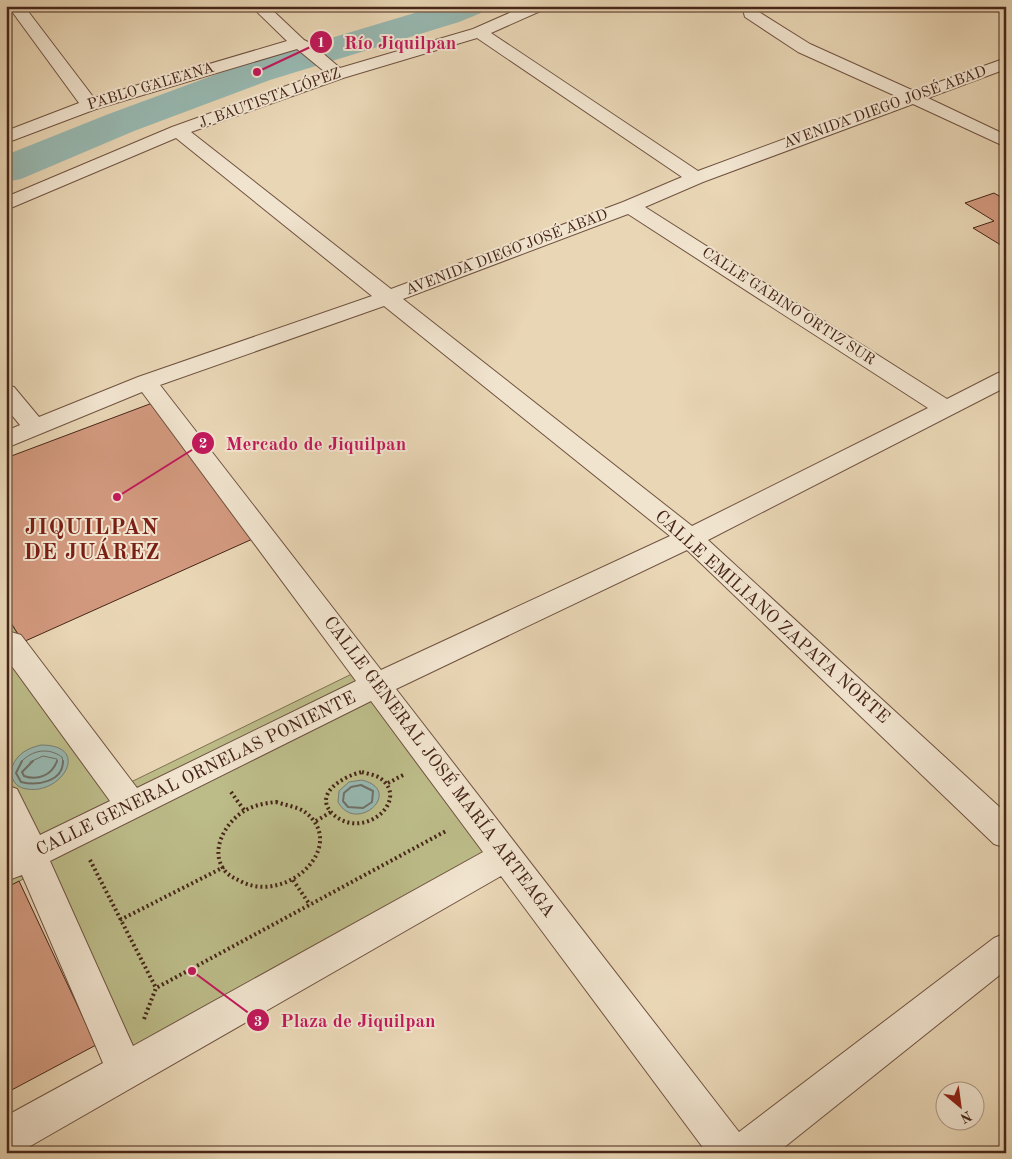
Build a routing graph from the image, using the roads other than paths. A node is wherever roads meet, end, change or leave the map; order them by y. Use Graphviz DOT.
graph roads {
  1 [pos="16,6"];
  2 [pos="258,6"];
  3 [pos="539,6"];
  4 [pos="750,6"];
  5 [pos="479,32"];
  6 [pos="302,45"];
  7 [pos="1006,63"];
  8 [pos="333,71"];
  9 [pos="913,97"];
  10 [pos="90,105"];
  11 [pos="178,131"];
  12 [pos="6,138"];
  13 [pos="1006,142"];
  14 [pos="696,178"];
  15 [pos="6,204"];
  16 [pos="630,206"];
  17 [pos="389,297"];
  18 [pos="1006,378"];
  19 [pos="146,382"];
  20 [pos="6,392"];
  21 [pos="945,408"];
  22 [pos="35,428"];
  23 [pos="6,440"];
  24 [pos="690,538"];
  25 [pos="6,644"];
  26 [pos="376,685"];
  27 [pos="6,798"];
  28 [pos="131,805"];
  29 [pos="1006,834"];
  30 [pos="506,856"];
  31 [pos="19,860"];
  32 [pos="1006,949"];
  33 [pos="125,1071"];
  34 [pos="6,1138"];
  35 [pos="762,1148"];
  36 [pos="731,1153"];
  1 -- 10 [label="street"];
  2 -- 6 [label="street"];
  3 -- 5 [label="street, J. BAUTISTA LÓPEZ"];
  4 -- 9 [label="street"];
  5 -- 8 [label="street, J. BAUTISTA LÓPEZ"];
  5 -- 14 [label="street"];
  6 -- 8 [label="street"];
  6 -- 10 [label="street, PABLO GALEANA"];
  7 -- 9 [label="street, AVENIDA DIEGO JOSÉ ABAD"];
  8 -- 11 [label="street, J. BAUTISTA LÓPEZ"];
  9 -- 13 [label="street"];
  9 -- 14 [label="street, AVENIDA DIEGO JOSÉ ABAD"];
  10 -- 12 [label="street, PABLO GALEANA"];
  11 -- 15 [label="street, J. BAUTISTA LÓPEZ"];
  11 -- 17 [label="street, CALLE EMILIANO ZAPATA NORTE"];
  14 -- 16 [label="street, AVENIDA DIEGO JOSÉ ABAD"];
  16 -- 17 [label="street, AVENIDA DIEGO JOSÉ ABAD"];
  16 -- 21 [label="street, CALLE GABINO ORTIZ SUR"];
  17 -- 19 [label="street, AVENIDA DIEGO JOSÉ ABAD"];
  17 -- 24 [label="street, CALLE EMILIANO ZAPATA NORTE"];
  18 -- 21 [label="street, CALLE GENERAL ORNELAS PONIENTE"];
  19 -- 22 [label="street, AVENIDA DIEGO JOSÉ ABAD"];
  19 -- 26 [label="street, CALLE GENERAL JOSÉ MARÍA ARTEAGA"];
  20 -- 22 [label="street"];
  21 -- 24 [label="street, CALLE GENERAL ORNELAS PONIENTE"];
  22 -- 23 [label="street, AVENIDA DIEGO JOSÉ ABAD"];
  24 -- 26 [label="street, CALLE GENERAL ORNELAS PONIENTE"];
  24 -- 29 [label="street, CALLE EMILIANO ZAPATA NORTE"];
  25 -- 28 [label="street"];
  26 -- 28 [label="street, CALLE GENERAL ORNELAS PONIENTE"];
  26 -- 30 [label="street, CALLE GENERAL JOSÉ MARÍA ARTEAGA"];
  27 -- 31 [label="street"];
  28 -- 31 [label="street, CALLE GENERAL ORNELAS PONIENTE"];
  30 -- 33 [label="street"];
  30 -- 36 [label="street, CALLE GENERAL JOSÉ MARÍA ARTEAGA"];
  31 -- 33 [label="street"];
  32 -- 35 [label="street"];
  33 -- 34 [label="street"];
}
